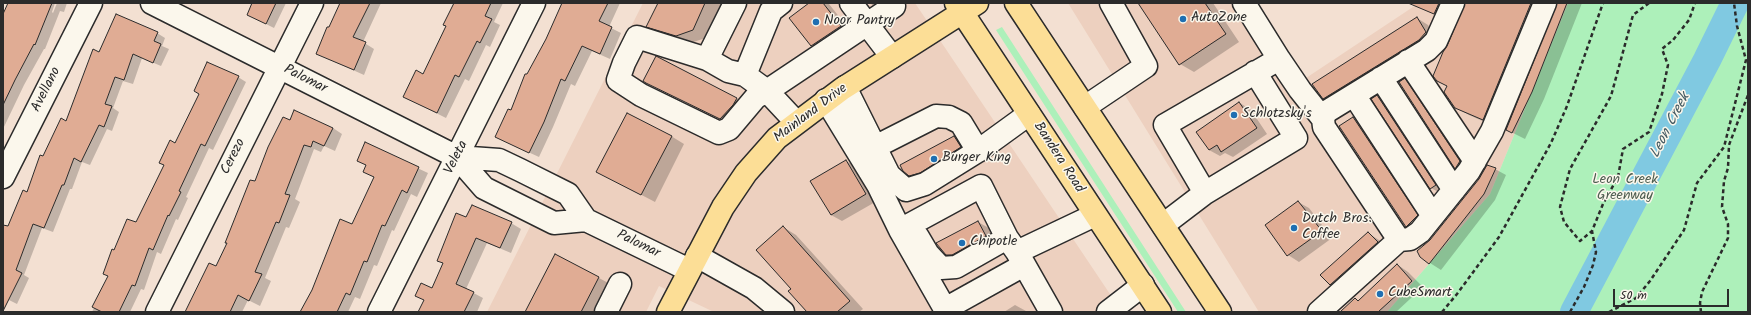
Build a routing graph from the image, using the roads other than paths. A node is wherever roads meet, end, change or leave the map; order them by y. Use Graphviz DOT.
graph roads {
  1 [pos="91,3"];
  2 [pos="152,3"];
  3 [pos="312,3"];
  4 [pos="534,3"];
  5 [pos="735,3"];
  6 [pos="781,3"];
  7 [pos="851,3"];
  8 [pos="1016,3"];
  9 [pos="1111,3"];
  10 [pos="1244,3"];
  11 [pos="1453,3"];
  12 [pos="1545,3"];
  13 [pos="894,6"];
  14 [pos="965,6"];
  15 [pos="867,25"];
  16 [pos="892,57"];
  17 [pos="1280,59"];
  18 [pos="707,60"];
  19 [pos="1408,61"];
  20 [pos="280,67"];
  21 [pos="1254,72"];
  22 [pos="745,75"];
  23 [pos="1381,78"];
  24 [pos="845,87"];
  25 [pos="767,91"];
  26 [pos="1354,95"];
  27 [pos="826,100"];
  28 [pos="1085,107"];
  29 [pos="1029,114"];
  30 [pos="1323,119"];
  31 [pos="796,122"];
  32 [pos="875,147"];
  33 [pos="978,151"];
  34 [pos="457,157"];
  35 [pos="1474,161"];
  36 [pos="520,170"];
  37 [pos="3,177"];
  38 [pos="1454,190"];
  39 [pos="1205,193"];
  40 [pos="506,199"];
  41 [pos="1095,215"];
  42 [pos="1433,216"];
  43 [pos="586,220"];
  44 [pos="1163,225"];
  45 [pos="905,227"];
  46 [pos="1399,240"];
  47 [pos="1016,252"];
  48 [pos="693,263"];
  49 [pos="620,284"];
  50 [pos="1142,285"];
  51 [pos="945,311"];
  52 [pos="156,312"];
  53 [pos="379,312"];
  54 [pos="606,312"];
  55 [pos="668,312"];
  56 [pos="783,312"];
  57 [pos="1050,312"];
  58 [pos="1108,312"];
  59 [pos="1160,312"];
  60 [pos="1220,312"];
  61 [pos="1319,312"];
  1 -- 37 [label="street, Avellano"];
  2 -- 20 [label="street, Palomar"];
  3 -- 20 [label="street, Cerezo"];
  4 -- 34 [label="street, Veleta"];
  5 -- 18 [label="street"];
  6 -- 22 [label="street"];
  7 -- 15 [label="street"];
  8 -- 28 [label="main road"];
  9 -- 28 [label="street"];
  10 -- 17 [label="street"];
  11 -- 19 [label="street"];
  12 -- 35 [label="street"];
  13 -- 15 [label="street"];
  14 -- 16 [label="main road, Mainland Drive"];
  14 -- 29 [label="main road, Bandera Road"];
  15 -- 16 [label="street"];
  15 -- 25 [label="street"];
  16 -- 24 [label="main road, Mainland Drive"];
  17 -- 21 [label="street"];
  17 -- 30 [label="street"];
  18 -- 22 [label="street"];
  18 -- 25 [label="street"];
  19 -- 23 [label="street"];
  19 -- 35 [label="street"];
  20 -- 34 [label="street, Palomar"];
  20 -- 52 [label="street, Cerezo"];
  21 -- 39 [label="street"];
  21 -- 39 [label="street"];
  22 -- 25 [label="street"];
  23 -- 26 [label="street"];
  23 -- 38 [label="street"];
  24 -- 27 [label="main road, Mainland Drive"];
  24 -- 32 [label="street"];
  25 -- 31 [label="street"];
  26 -- 30 [label="street"];
  26 -- 42 [label="street"];
  27 -- 31 [label="main road, Mainland Drive"];
  27 -- 45 [label="street"];
  28 -- 44 [label="main road"];
  29 -- 33 [label="street"];
  29 -- 41 [label="main road, Bandera Road"];
  30 -- 46 [label="street"];
  31 -- 48 [label="main road, Mainland Drive"];
  32 -- 33 [label="street"];
  32 -- 33 [label="street"];
  34 -- 36 [label="street, Palomar"];
  34 -- 40 [label="street, Palomar"];
  34 -- 53 [label="street, Veleta"];
  35 -- 38 [label="street"];
  36 -- 40 [label="street"];
  36 -- 43 [label="street, Palomar"];
  38 -- 42 [label="street"];
  39 -- 44 [label="street"];
  40 -- 43 [label="street, Palomar"];
  41 -- 47 [label="street"];
  41 -- 50 [label="main road, Bandera Road"];
  42 -- 46 [label="street"];
  43 -- 48 [label="street, Palomar"];
  44 -- 60 [label="main road"];
  45 -- 47 [label="street"];
  45 -- 47 [label="street"];
  45 -- 51 [label="street"];
  46 -- 61 [label="street"];
  47 -- 51 [label="street"];
  47 -- 57 [label="street"];
  48 -- 55 [label="main road, Mainland Drive"];
  48 -- 56 [label="street, Palomar"];
  49 -- 54 [label="street"];
  50 -- 58 [label="street"];
  50 -- 59 [label="main road, Bandera Road"];
}
